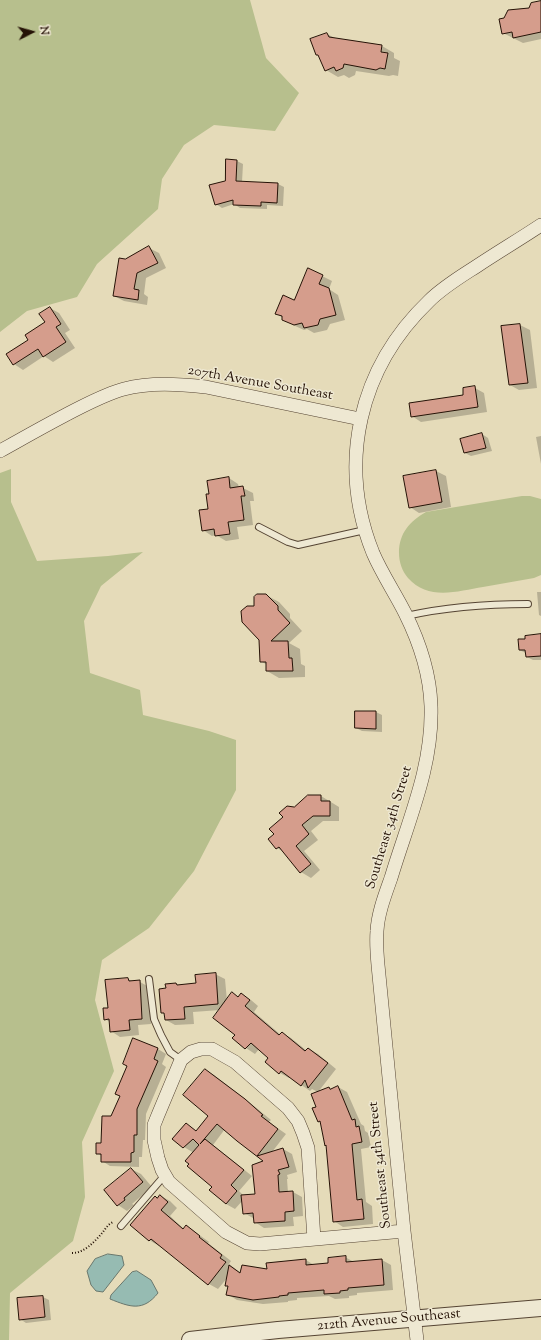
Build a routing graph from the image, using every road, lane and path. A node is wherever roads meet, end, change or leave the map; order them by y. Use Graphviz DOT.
graph roads {
  1 [pos="541,225"];
  2 [pos="360,419"];
  3 [pos="1,448"];
  4 [pos="259,527"];
  5 [pos="365,530"];
  6 [pos="528,604"];
  7 [pos="406,616"];
  8 [pos="149,979"];
  9 [pos="181,1060"];
  10 [pos="165,1175"];
  11 [pos="122,1225"];
  12 [pos="404,1231"];
  13 [pos="314,1239"];
  14 [pos="72,1253"];
  15 [pos="541,1308"];
  16 [pos="415,1319"];
  17 [pos="220,1338"];
  18 [pos="190,1340"];
  19 [pos="417,1340"];
  1 -- 2 [label="street, Southeast 34th Street"];
  2 -- 3 [label="street, 207th Avenue Southeast"];
  2 -- 5 [label="street, Southeast 34th Street"];
  4 -- 5 [label="lane"];
  5 -- 7 [label="street, Southeast 34th Street"];
  6 -- 7 [label="lane"];
  7 -- 12 [label="street, Southeast 34th Street"];
  8 -- 9 [label="lane"];
  9 -- 10 [label="street"];
  9 -- 13 [label="street"];
  10 -- 11 [label="lane"];
  10 -- 13 [label="street"];
  11 -- 14 [label="path"];
  12 -- 13 [label="street"];
  12 -- 16 [label="street, Southeast 34th Street"];
  15 -- 16 [label="street, 212th Avenue Southeast"];
  16 -- 17 [label="street, 212th Avenue Southeast"];
  16 -- 19 [label="street, Southeast 34th Street"];
  17 -- 18 [label="street, 212th Avenue Southeast"];
}
